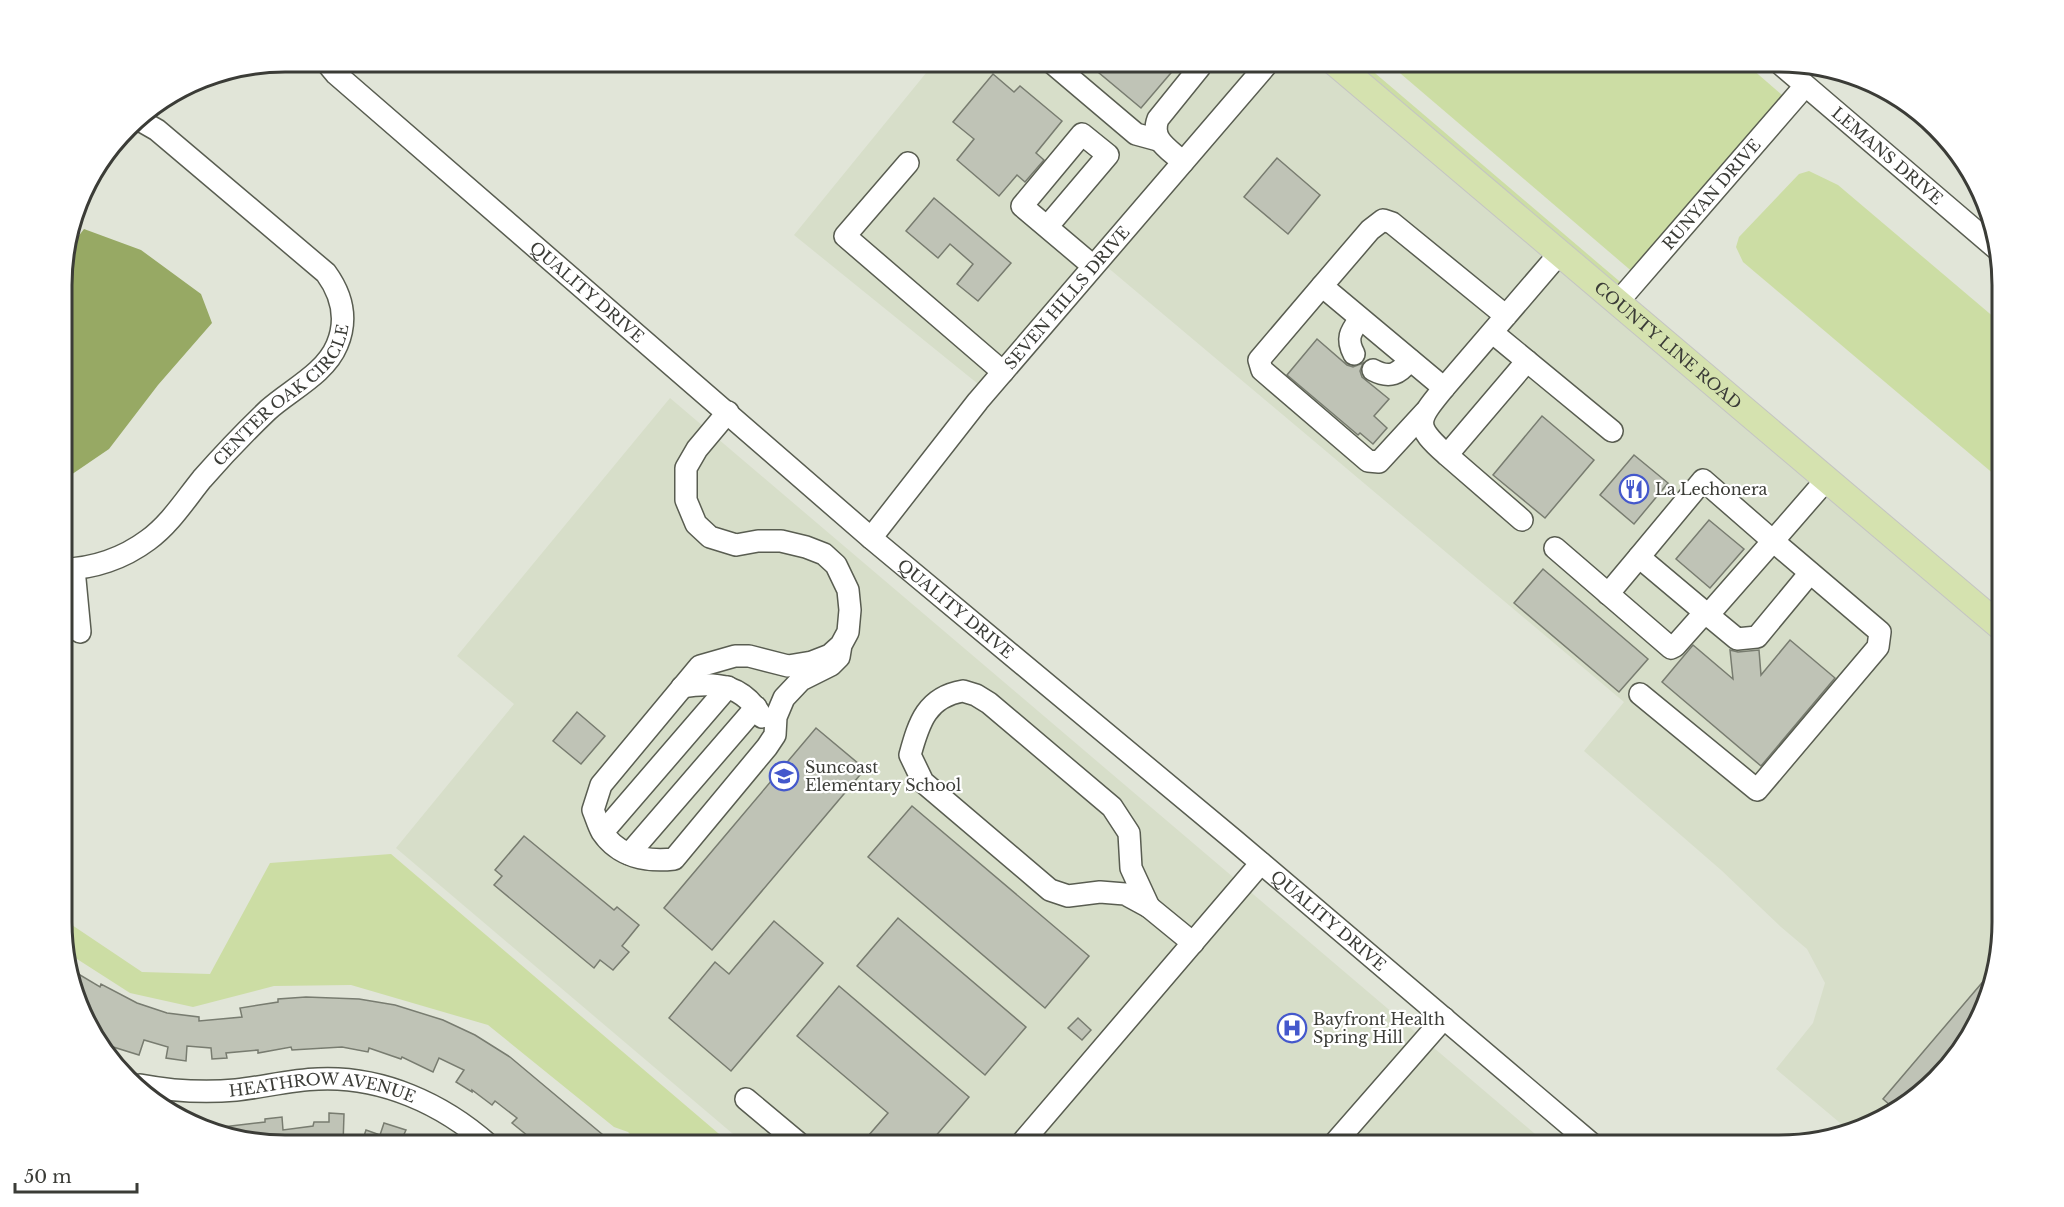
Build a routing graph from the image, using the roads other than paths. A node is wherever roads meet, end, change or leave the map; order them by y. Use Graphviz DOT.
graph roads {
  1 [pos="334,72"];
  2 [pos="1063,72"];
  3 [pos="1196,72"];
  4 [pos="1260,72"];
  5 [pos="1346,72"];
  6 [pos="1789,72"];
  7 [pos="1805,86"];
  8 [pos="146,124"];
  9 [pos="1158,140"];
  10 [pos="1183,162"];
  11 [pos="908,163"];
  12 [pos="1047,227"];
  13 [pos="1988,241"];
  14 [pos="1559,254"];
  15 [pos="1094,266"];
  16 [pos="1322,286"];
  17 [pos="1617,303"];
  18 [pos="1360,319"];
  19 [pos="1499,325"];
  20 [pos="1354,354"];
  21 [pos="1410,360"];
  22 [pos="1527,361"];
  23 [pos="1373,370"];
  24 [pos="1003,372"];
  25 [pos="1444,388"];
  26 [pos="728,412"];
  27 [pos="1425,412"];
  28 [pos="1612,431"];
  29 [pos="1447,455"];
  30 [pos="1827,479"];
  31 [pos="1521,520"];
  32 [pos="871,538"];
  33 [pos="1773,541"];
  34 [pos="1555,548"];
  35 [pos="1639,556"];
  36 [pos="72,569"];
  37 [pos="1810,573"];
  38 [pos="72,586"];
  39 [pos="1608,594"];
  40 [pos="1708,615"];
  41 [pos="1992,619"];
  42 [pos="80,632"];
  43 [pos="841,645"];
  44 [pos="682,687"];
  45 [pos="728,687"];
  46 [pos="1640,694"];
  47 [pos="756,707"];
  48 [pos="767,747"];
  49 [pos="603,832"];
  50 [pos="629,854"];
  51 [pos="1261,863"];
  52 [pos="1149,907"];
  53 [pos="1193,943"];
  54 [pos="1444,1018"];
  55 [pos="149,1086"];
  56 [pos="746,1100"];
  57 [pos="478,1135"];
  58 [pos="789,1135"];
  59 [pos="1029,1135"];
  60 [pos="1342,1135"];
  61 [pos="1581,1135"];
  1 -- 26 [label="street, QUALITY DRIVE"];
  2 -- 9 [label="street"];
  3 -- 9 [label="street"];
  4 -- 10 [label="street, SEVEN HILLS DRIVE"];
  5 -- 14 [label="main road, COUNTY LINE ROAD"];
  6 -- 7 [label="street, LEMANS DRIVE"];
  7 -- 13 [label="street, LEMANS DRIVE"];
  7 -- 17 [label="street, RUNYAN DRIVE"];
  8 -- 36 [label="street, CENTER OAK CIRCLE"];
  9 -- 10 [label="street"];
  10 -- 15 [label="street, SEVEN HILLS DRIVE"];
  11 -- 24 [label="street"];
  12 -- 15 [label="street"];
  14 -- 17 [label="main road, COUNTY LINE ROAD"];
  14 -- 19 [label="street"];
  15 -- 24 [label="street, SEVEN HILLS DRIVE"];
  16 -- 18 [label="street"];
  16 -- 19 [label="street"];
  16 -- 27 [label="street"];
  17 -- 30 [label="main road, COUNTY LINE ROAD"];
  18 -- 20 [label="street"];
  18 -- 21 [label="street"];
  19 -- 22 [label="street"];
  19 -- 25 [label="street"];
  21 -- 23 [label="street"];
  21 -- 25 [label="street"];
  22 -- 28 [label="street"];
  22 -- 29 [label="street"];
  24 -- 32 [label="street, SEVEN HILLS DRIVE"];
  25 -- 27 [label="street"];
  26 -- 32 [label="street, QUALITY DRIVE"];
  26 -- 43 [label="street"];
  27 -- 29 [label="street"];
  29 -- 31 [label="street"];
  30 -- 33 [label="street"];
  30 -- 41 [label="main road, COUNTY LINE ROAD"];
  32 -- 51 [label="street, QUALITY DRIVE"];
  33 -- 35 [label="street"];
  33 -- 37 [label="street"];
  33 -- 40 [label="street"];
  34 -- 39 [label="street"];
  35 -- 39 [label="street"];
  35 -- 40 [label="street"];
  37 -- 40 [label="street"];
  37 -- 46 [label="street"];
  38 -- 42 [label="street"];
  39 -- 40 [label="street"];
  43 -- 44 [label="street"];
  43 -- 48 [label="street"];
  44 -- 45 [label="street"];
  44 -- 49 [label="street"];
  45 -- 47 [label="street"];
  45 -- 49 [label="street"];
  47 -- 48 [label="street"];
  47 -- 50 [label="street"];
  48 -- 50 [label="street"];
  49 -- 50 [label="street"];
  51 -- 53 [label="street"];
  51 -- 54 [label="street, QUALITY DRIVE"];
  52 -- 52 [label="street"];
  52 -- 53 [label="street"];
  53 -- 59 [label="street"];
  54 -- 60 [label="street"];
  54 -- 61 [label="street, QUALITY DRIVE"];
  55 -- 57 [label="street, HEATHROW AVENUE"];
  56 -- 58 [label="street"];
}
